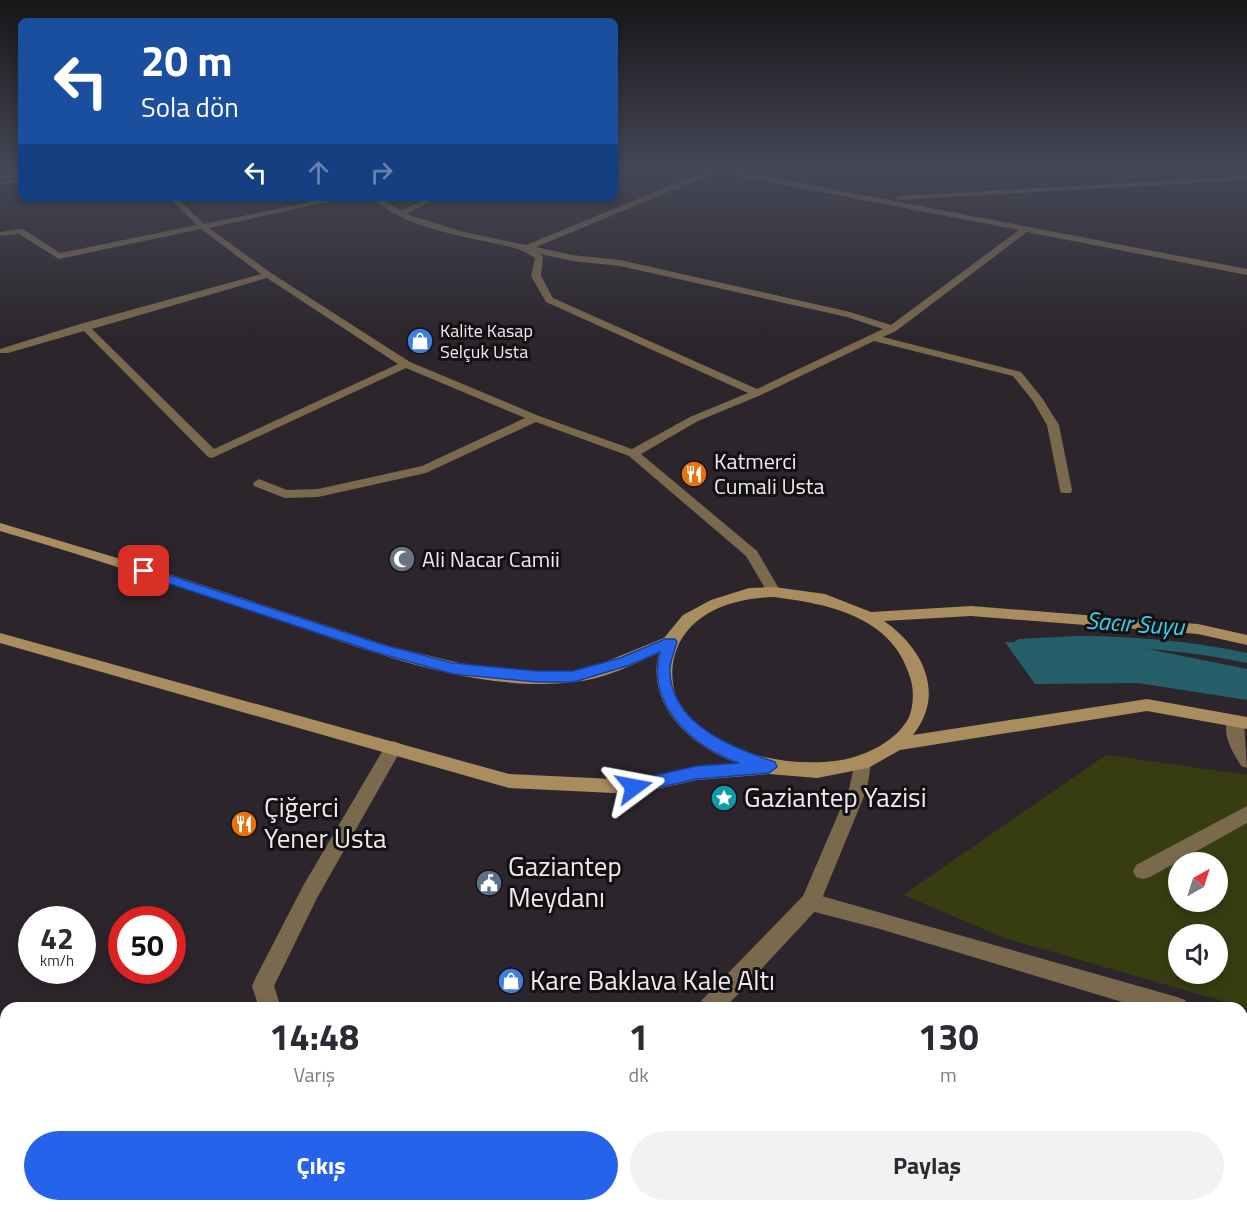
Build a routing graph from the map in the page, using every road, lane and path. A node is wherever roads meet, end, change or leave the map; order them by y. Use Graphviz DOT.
graph roads {
  1 [pos="200,225"];
  2 [pos="214,225"];
  3 [pos="433,225"];
  4 [pos="582,225"];
  5 [pos="999,225"];
  6 [pos="202,227"];
  7 [pos="1024,230"];
  8 [pos="0,234"];
  9 [pos="527,248"];
  10 [pos="1247,272"];
  11 [pos="268,275"];
  12 [pos="84,326"];
  13 [pos="892,329"];
  14 [pos="873,338"];
  15 [pos="4,351"];
  16 [pos="406,364"];
  17 [pos="757,393"];
  18 [pos="535,418"];
  19 [pos="633,453"];
  20 [pos="259,483"];
  21 [pos="1066,490"];
  22 [pos="0,527"];
  23 [pos="774,592"];
  24 [pos="867,617"];
  25 [pos="0,638"];
  26 [pos="1247,640"];
  27 [pos="670,642"];
  28 [pos="1241,722"];
  29 [pos="896,744"];
  30 [pos="393,748"];
  31 [pos="1247,761"];
  32 [pos="862,763"];
  33 [pos="769,767"];
  34 [pos="1247,814"];
  35 [pos="1143,871"];
  36 [pos="811,902"];
  37 [pos="268,1002"];
  38 [pos="716,1002"];
  39 [pos="1157,1002"];
  1 -- 6 [label="street"];
  2 -- 6 [label="street"];
  3 -- 9 [label="street"];
  4 -- 9 [label="street"];
  5 -- 7 [label="street"];
  6 -- 8 [label="street"];
  6 -- 11 [label="street"];
  7 -- 10 [label="street"];
  7 -- 13 [label="street"];
  9 -- 13 [label="street"];
  9 -- 17 [label="street"];
  11 -- 12 [label="street"];
  11 -- 16 [label="street"];
  12 -- 15 [label="street"];
  12 -- 16 [label="street"];
  13 -- 14 [label="street"];
  14 -- 17 [label="street"];
  14 -- 21 [label="street"];
  16 -- 18 [label="street"];
  17 -- 19 [label="street"];
  18 -- 19 [label="street"];
  18 -- 20 [label="street"];
  19 -- 23 [label="street"];
  22 -- 27 [label="main road"];
  23 -- 24 [label="main road"];
  23 -- 27 [label="main road"];
  24 -- 26 [label="main road"];
  24 -- 29 [label="main road"];
  25 -- 30 [label="main road"];
  27 -- 33 [label="main road"];
  28 -- 29 [label="main road"];
  28 -- 31 [label="street"];
  29 -- 32 [label="main road"];
  30 -- 33 [label="main road"];
  30 -- 37 [label="street"];
  32 -- 33 [label="main road"];
  32 -- 36 [label="street"];
  34 -- 35 [label="street"];
  36 -- 38 [label="street"];
  36 -- 39 [label="street"];
}
